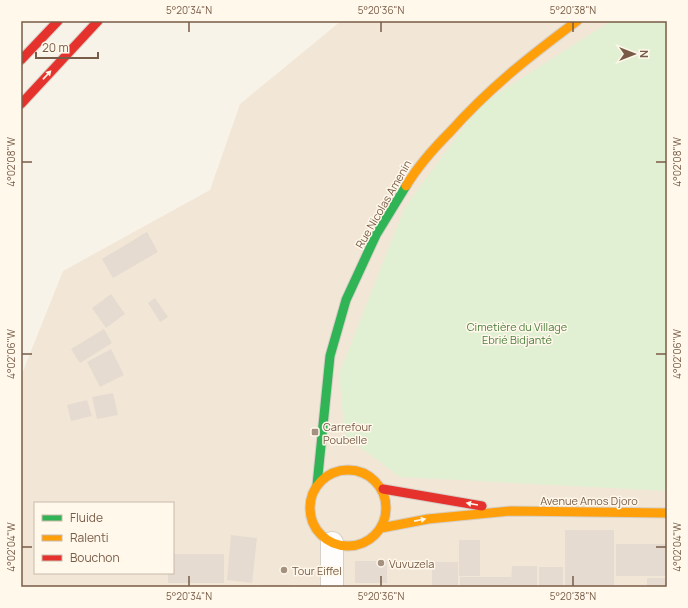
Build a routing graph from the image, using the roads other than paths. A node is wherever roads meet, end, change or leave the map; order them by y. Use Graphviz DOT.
graph roads {
  1 [pos="58,21"];
  2 [pos="98,21"];
  3 [pos="577,21"];
  4 [pos="21,60"];
  5 [pos="21,104"];
  6 [pos="317,485"];
  7 [pos="383,489"];
  8 [pos="511,511"];
  9 [pos="667,513"];
  10 [pos="381,528"];
  11 [pos="332,543"];
  12 [pos="332,587"];
  1 -- 4 [label="street"];
  5 -- 2 [label="street, one-way"];
  3 -- 6 [label="street, Rue Nicolas Amenin"];
  6 -- 7 [label="street"];
  6 -- 11 [label="street"];
  8 -- 7 [label="street, Avenue Amos Djoro, one-way"];
  7 -- 10 [label="street"];
  8 -- 9 [label="street, Avenue Amos Djoro"];
  10 -- 8 [label="street, Avenue Amos Djoro, one-way"];
  10 -- 11 [label="street"];
  11 -- 12 [label="street"];
}
